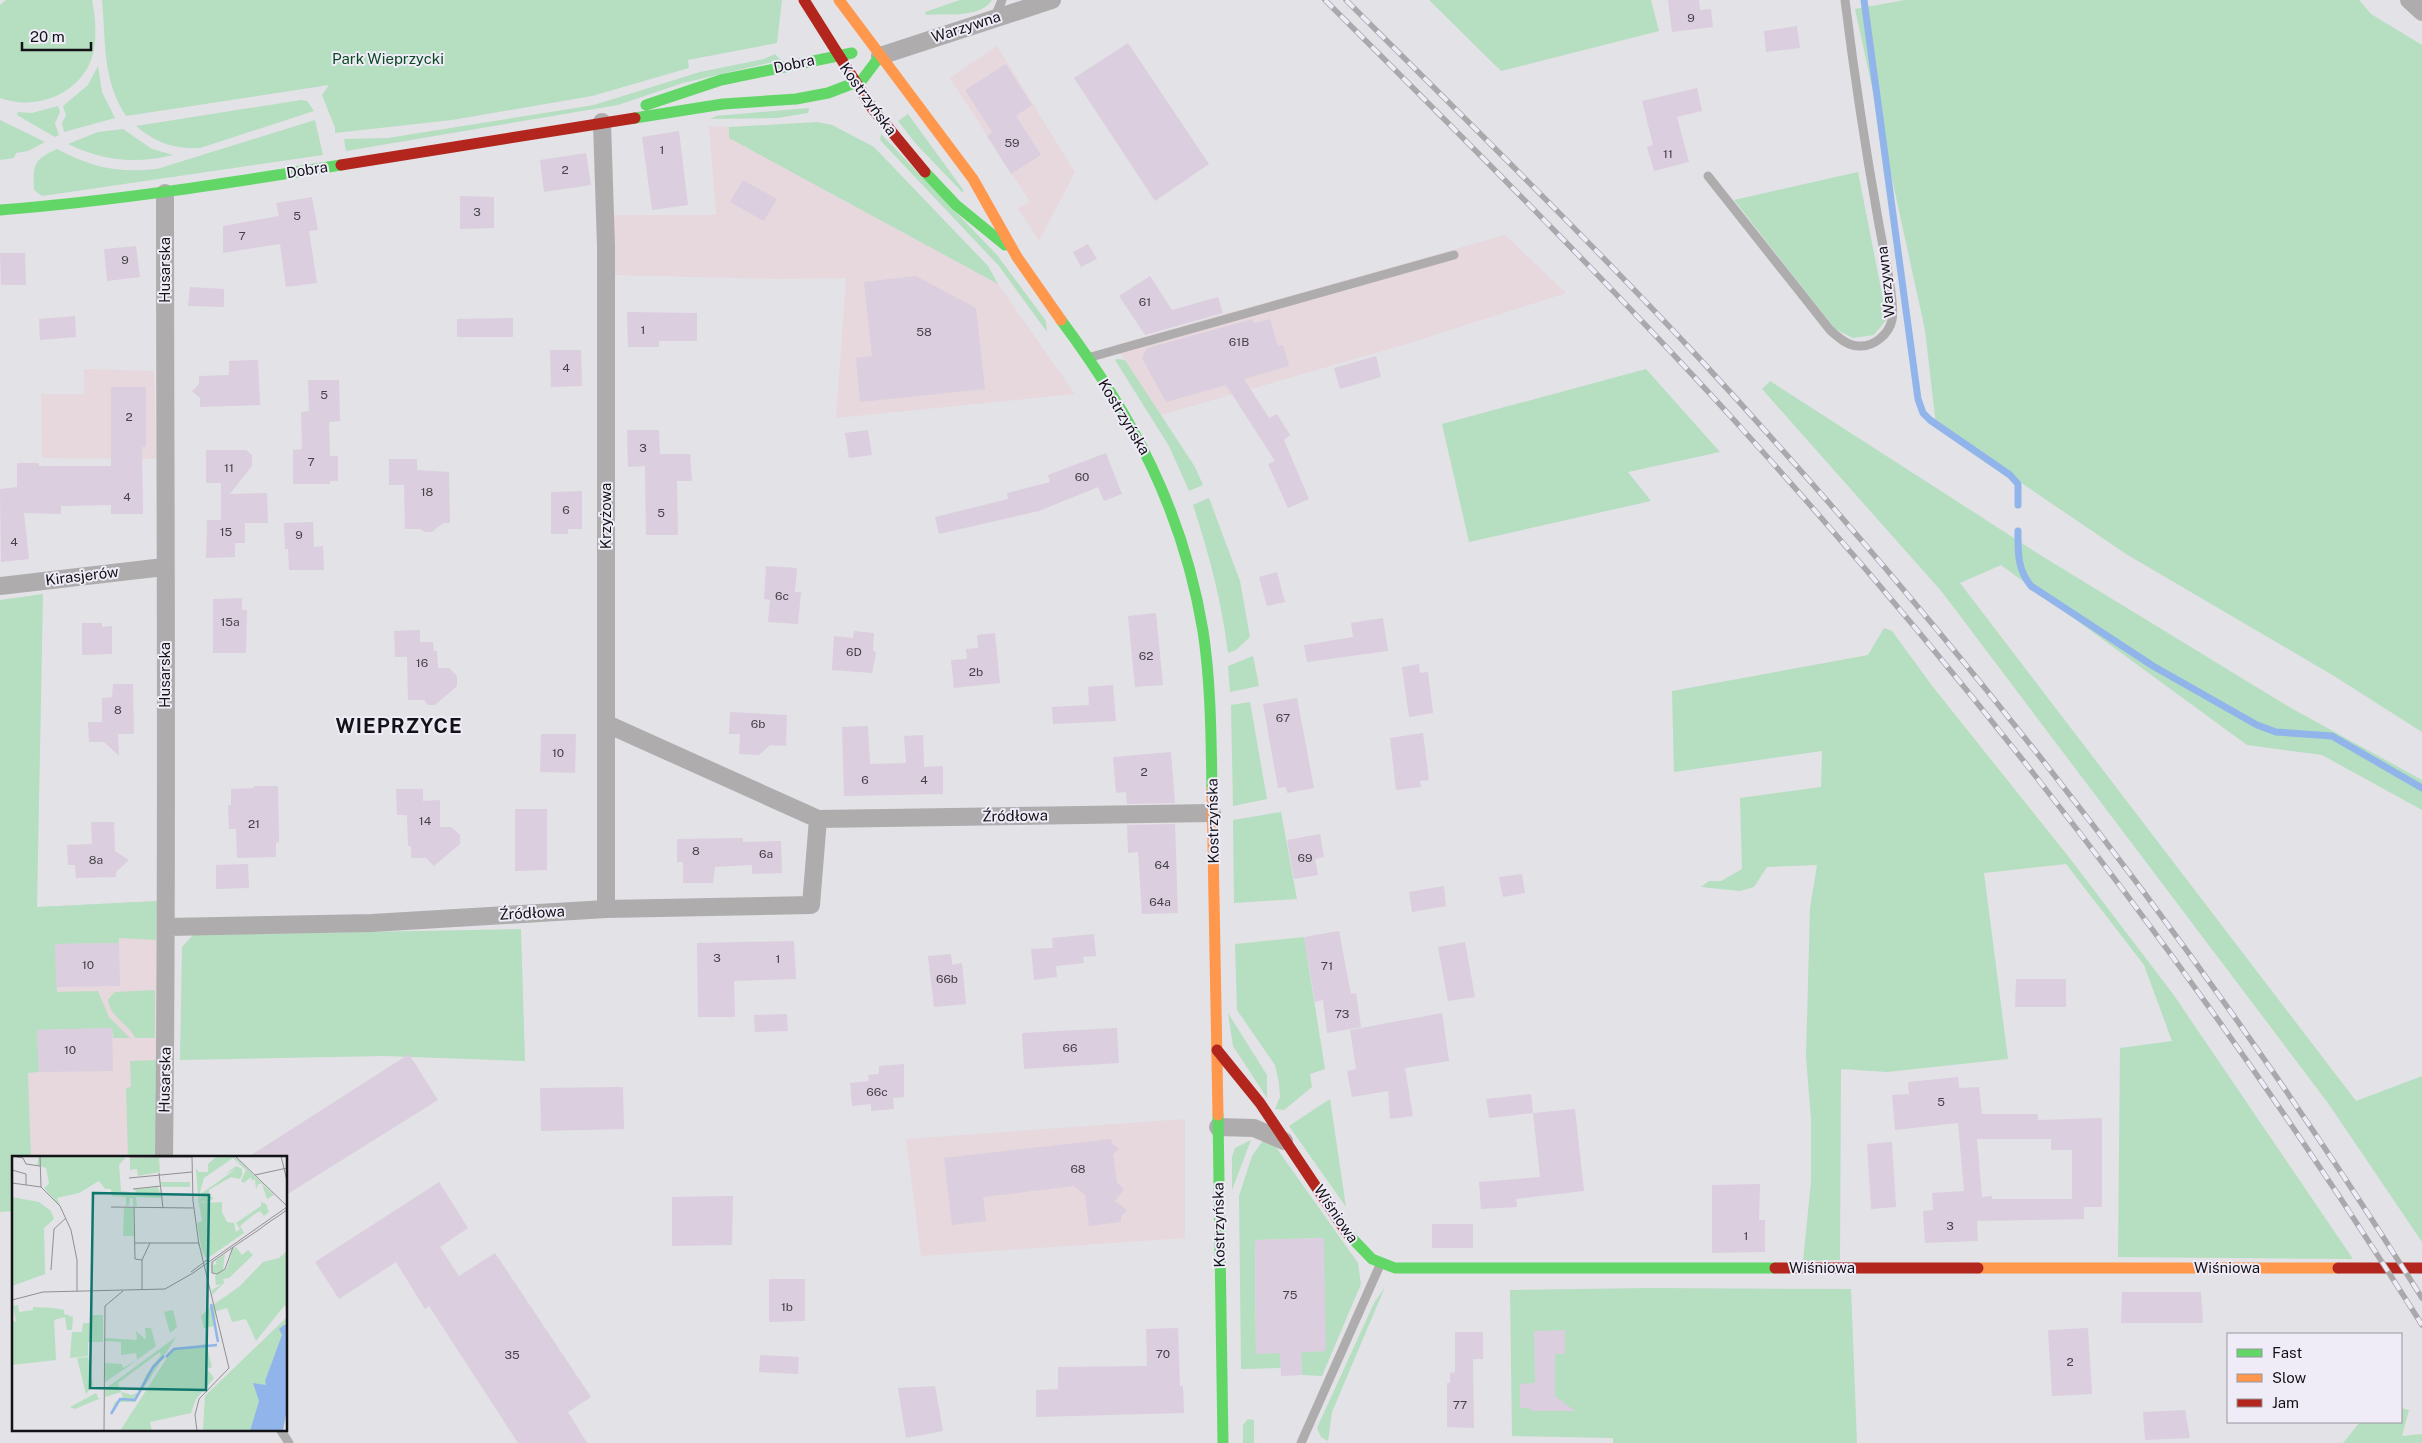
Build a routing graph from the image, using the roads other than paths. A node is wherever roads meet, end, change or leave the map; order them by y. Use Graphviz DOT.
graph roads {
  1 [pos="804,0"];
  2 [pos="839,0"];
  3 [pos="1002,0"];
  4 [pos="1052,0"];
  5 [pos="1845,0"];
  6 [pos="2408,0"];
  7 [pos="2422,12"];
  8 [pos="995,17"];
  9 [pos="837,55"];
  10 [pos="880,56"];
  11 [pos="856,82"];
  12 [pos="607,121"];
  13 [pos="1708,176"];
  14 [pos="165,193"];
  15 [pos="0,210"];
  16 [pos="1011,249"];
  17 [pos="1454,255"];
  18 [pos="1087,358"];
  19 [pos="164,567"];
  20 [pos="0,586"];
  21 [pos="607,724"];
  22 [pos="1212,813"];
  23 [pos="818,819"];
  24 [pos="606,909"];
  25 [pos="167,927"];
  26 [pos="1217,1050"];
  27 [pos="1218,1127"];
  28 [pos="1285,1141"];
  29 [pos="164,1156"];
  30 [pos="1380,1263"];
  31 [pos="2422,1268"];
  32 [pos="281,1430"];
  33 [pos="289,1443"];
  34 [pos="1223,1443"];
  35 [pos="1301,1443"];
  1 -- 9 [label="street, Kostrzyńska"];
  2 -- 10 [label="street, Kostrzyńska"];
  3 -- 8 [label="lane"];
  4 -- 8 [label="street, Warzywna"];
  5 -- 13 [label="lane, Warzywna"];
  6 -- 7 [label="street"];
  8 -- 10 [label="street, Warzywna"];
  9 -- 10 [label="street, Dobra"];
  9 -- 11 [label="street, Kostrzyńska"];
  9 -- 12 [label="street, Dobra"];
  10 -- 11 [label="street, Dobra"];
  10 -- 16 [label="street, Kostrzyńska"];
  11 -- 12 [label="street, Dobra"];
  11 -- 16 [label="street, Kostrzyńska"];
  12 -- 14 [label="street, Dobra"];
  12 -- 21 [label="street, Krzyżowa"];
  14 -- 15 [label="street, Dobra"];
  14 -- 19 [label="street, Husarska"];
  16 -- 18 [label="street, Kostrzyńska"];
  17 -- 18 [label="lane"];
  18 -- 22 [label="street, Kostrzyńska"];
  19 -- 20 [label="street, Kirasjerów"];
  19 -- 25 [label="street, Husarska"];
  21 -- 23 [label="street, Źródłowa"];
  21 -- 24 [label="street, Krzyżowa"];
  22 -- 23 [label="street, Źródłowa"];
  22 -- 26 [label="street, Kostrzyńska"];
  23 -- 24 [label="street, Źródłowa"];
  24 -- 25 [label="street, Źródłowa"];
  25 -- 29 [label="street, Husarska"];
  26 -- 27 [label="street, Kostrzyńska"];
  26 -- 28 [label="street, Wiśniowa"];
  27 -- 28 [label="street"];
  27 -- 34 [label="street, Kostrzyńska"];
  28 -- 30 [label="street, Wiśniowa"];
  30 -- 31 [label="street, Wiśniowa"];
  30 -- 35 [label="lane"];
  32 -- 33 [label="lane"];
}
